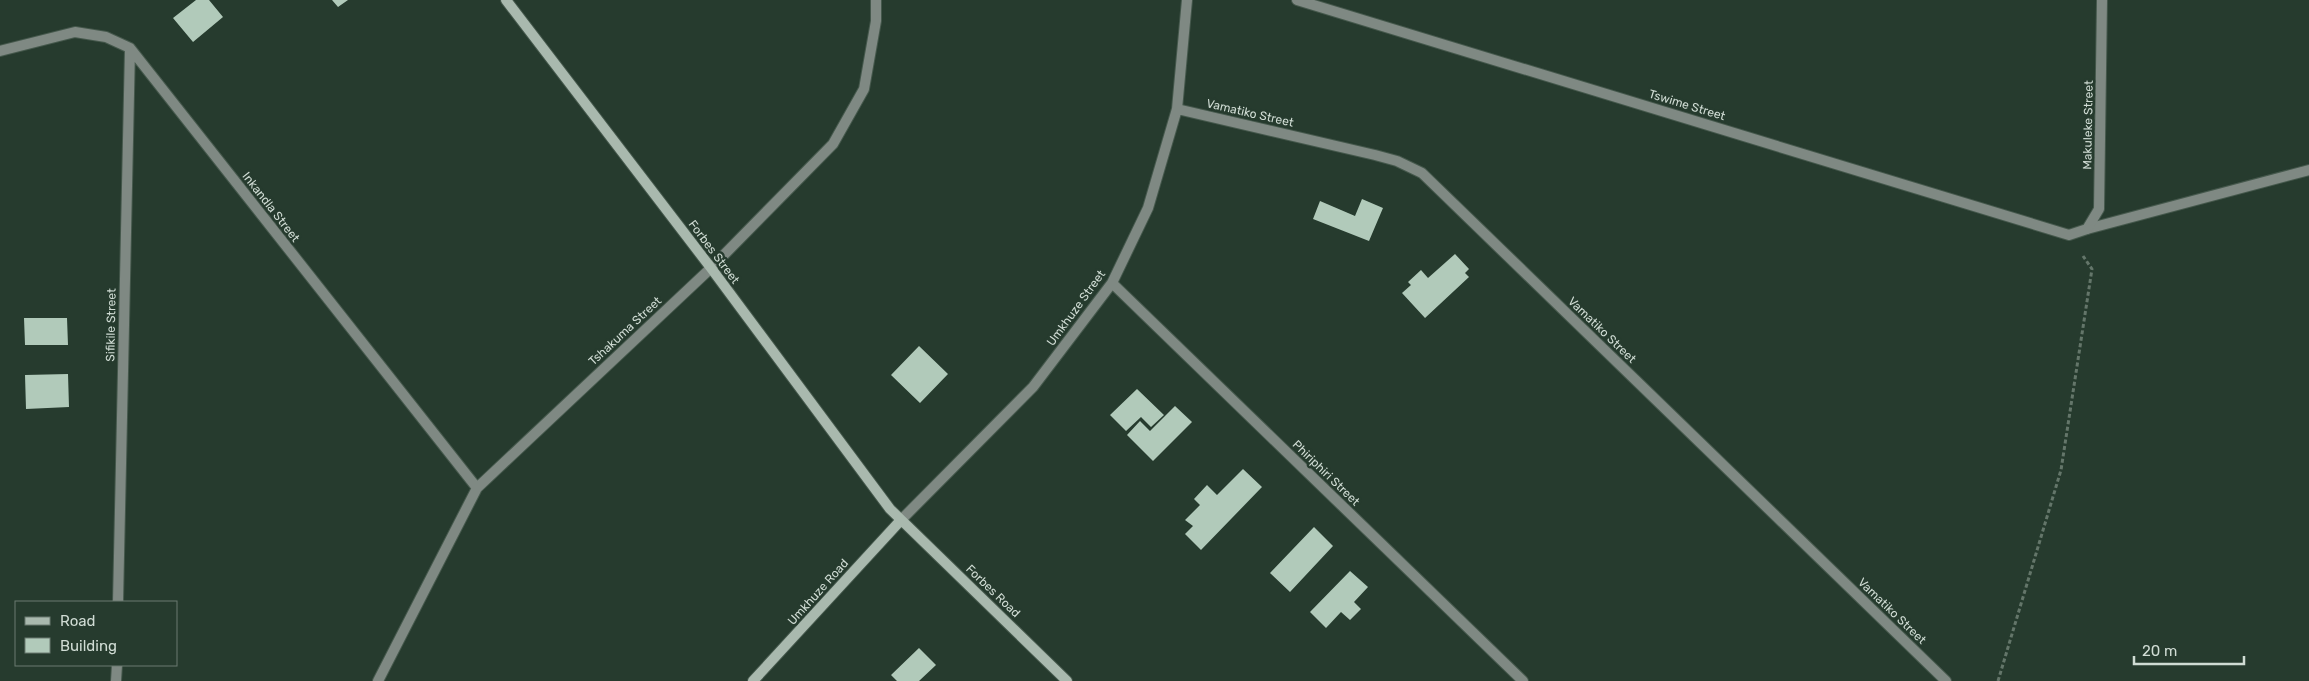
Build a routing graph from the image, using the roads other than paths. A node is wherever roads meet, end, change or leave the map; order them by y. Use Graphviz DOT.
graph roads {
  1 [pos="506,0"];
  2 [pos="876,0"];
  3 [pos="1187,0"];
  4 [pos="1297,0"];
  5 [pos="2102,0"];
  6 [pos="130,48"];
  7 [pos="0,51"];
  8 [pos="1177,109"];
  9 [pos="2309,170"];
  10 [pos="2087,229"];
  11 [pos="711,268"];
  12 [pos="1112,284"];
  13 [pos="477,488"];
  14 [pos="901,520"];
  15 [pos="118,601"];
  16 [pos="117,666"];
  17 [pos="116,681"];
  18 [pos="378,681"];
  19 [pos="753,681"];
  20 [pos="1067,681"];
  21 [pos="1523,681"];
  22 [pos="1946,681"];
  1 -- 11 [label="street, Forbes Street"];
  2 -- 11 [label="street, Tshakuma Street"];
  3 -- 8 [label="street, Umkhuze Street"];
  4 -- 10 [label="street, Tswime Street"];
  5 -- 10 [label="street, Makuleke Street"];
  6 -- 7 [label="street, Inkandla Street"];
  6 -- 13 [label="street, Inkandla Street"];
  6 -- 15 [label="street, Sifikile Street"];
  8 -- 12 [label="street, Umkhuze Street"];
  8 -- 22 [label="street, Vamatiko Street"];
  9 -- 10 [label="street"];
  11 -- 13 [label="street, Tshakuma Street"];
  11 -- 14 [label="street, Forbes Street"];
  12 -- 14 [label="street, Umkhuze Street"];
  12 -- 21 [label="street, Phiriphiri Street"];
  13 -- 18 [label="street, Tshakuma Street"];
  14 -- 19 [label="street, Umkhuze Road"];
  14 -- 20 [label="street, Forbes Road"];
  16 -- 17 [label="street"];
}
